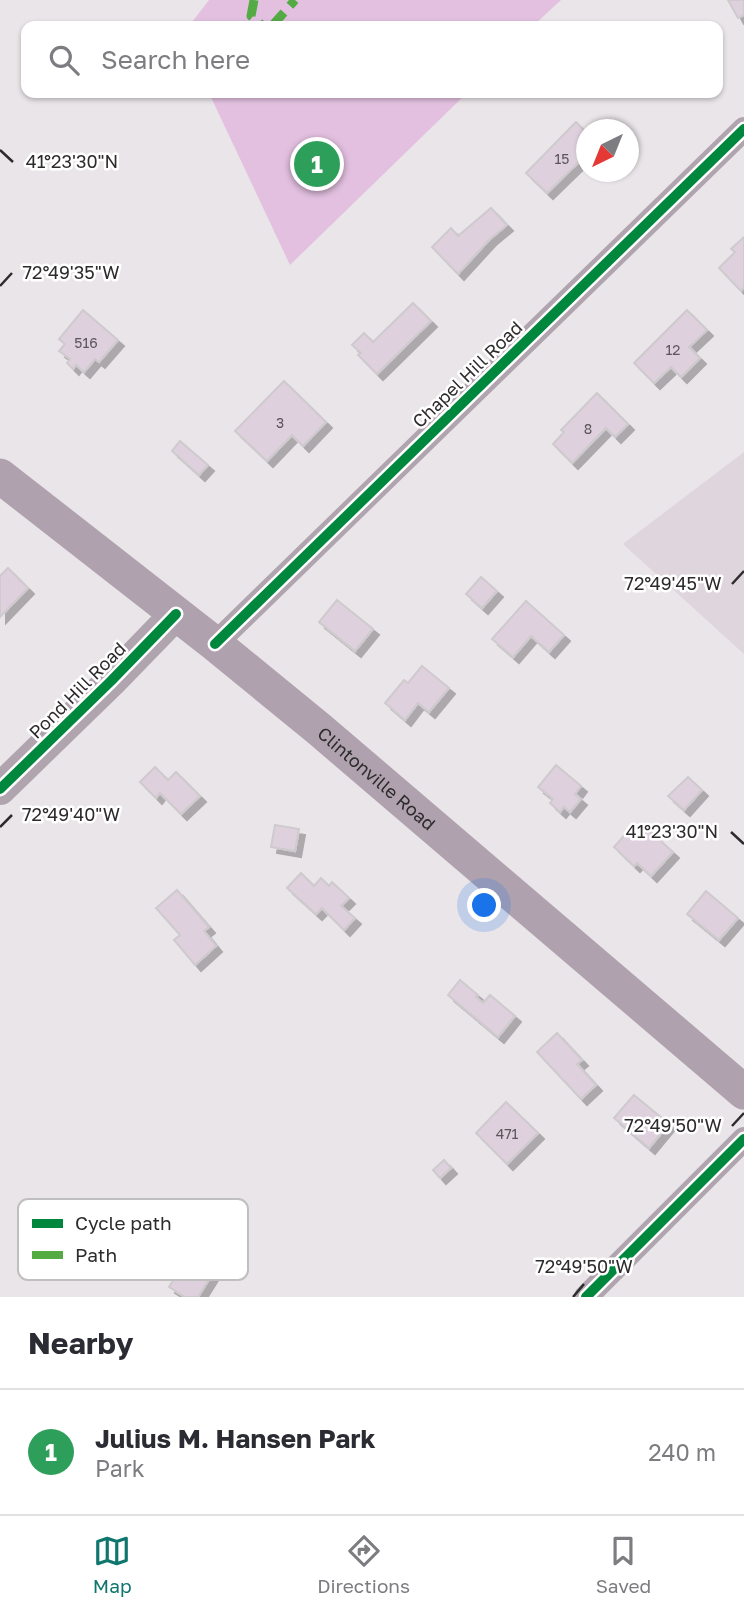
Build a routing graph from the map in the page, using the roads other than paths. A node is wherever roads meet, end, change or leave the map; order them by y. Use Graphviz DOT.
graph roads {
  1 [pos="744,129"];
  2 [pos="0,476"];
  3 [pos="176,614"];
  4 [pos="215,644"];
  5 [pos="0,789"];
  6 [pos="744,1092"];
  7 [pos="744,1139"];
  8 [pos="586,1297"];
  1 -- 4 [label="street, Chapel Hill Road"];
  2 -- 3 [label="main road, Clintonville Road"];
  3 -- 4 [label="main road, Clintonville Road"];
  3 -- 5 [label="street, Pond Hill Road"];
  4 -- 6 [label="main road, Clintonville Road"];
  7 -- 8 [label="street"];
}
